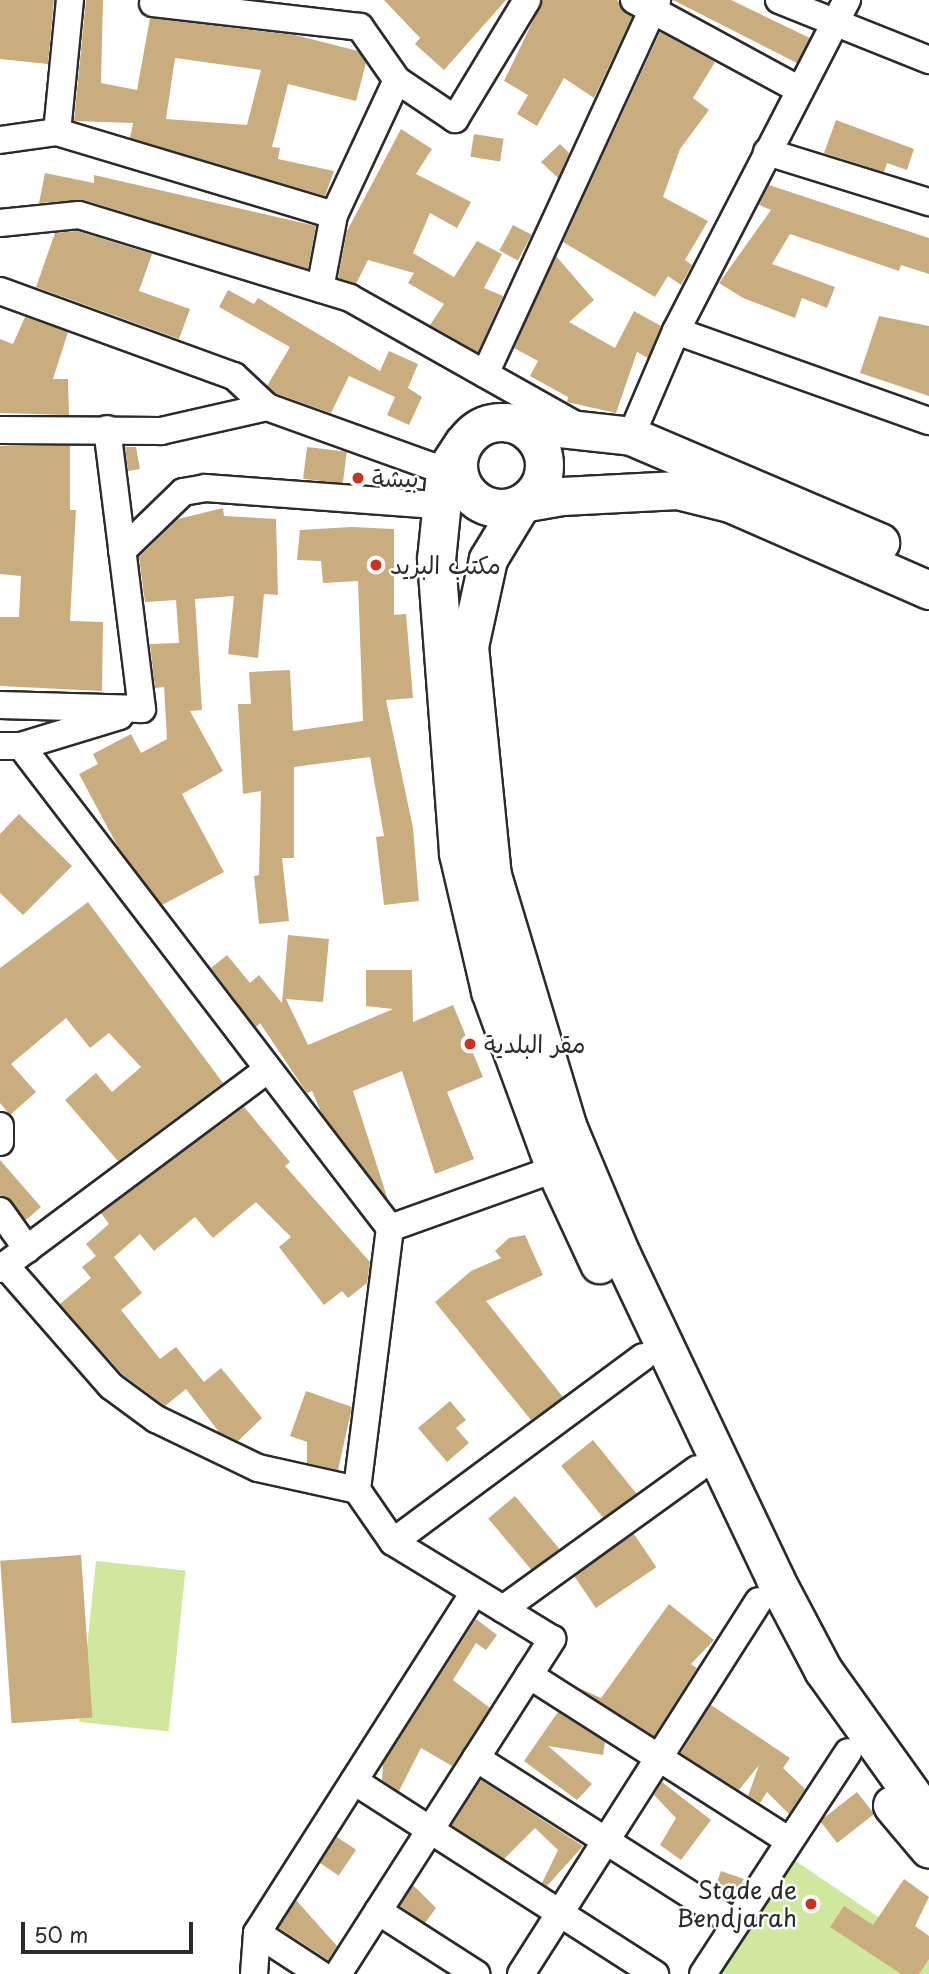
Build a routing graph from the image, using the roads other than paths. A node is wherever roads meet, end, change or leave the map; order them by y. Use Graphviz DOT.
graph roads {
  1 [pos="70,0"];
  2 [pos="527,0"];
  3 [pos="847,0"];
  4 [pos="783,1"];
  5 [pos="648,3"];
  6 [pos="153,4"];
  7 [pos="834,24"];
  8 [pos="927,57"];
  9 [pos="397,80"];
  10 [pos="800,90"];
  11 [pos="57,132"];
  12 [pos="0,140"];
  13 [pos="767,152"];
  14 [pos="929,202"];
  15 [pos="334,215"];
  16 [pos="0,223"];
  17 [pos="320,289"];
  18 [pos="0,291"];
  19 [pos="676,331"];
  20 [pos="485,374"];
  21 [pos="267,407"];
  22 [pos="929,421"];
  23 [pos="505,422"];
  24 [pos="578,426"];
  25 [pos="107,429"];
  26 [pos="0,430"];
  27 [pos="631,436"];
  28 [pos="449,473"];
  29 [pos="522,503"];
  30 [pos="122,551"];
  31 [pos="929,564"];
  32 [pos="929,590"];
  33 [pos="0,705"];
  34 [pos="142,709"];
  35 [pos="11,746"];
  36 [pos="268,1069"];
  37 [pos="0,1126"];
  38 [pos="0,1142"];
  39 [pos="555,1169"];
  40 [pos="0,1211"];
  41 [pos="390,1228"];
  42 [pos="27,1249"];
  43 [pos="2,1267"];
  44 [pos="643,1357"];
  45 [pos="697,1469"];
  46 [pos="358,1490"];
  47 [pos="393,1542"];
  48 [pos="474,1593"];
  49 [pos="759,1601"];
  50 [pos="503,1609"];
  51 [pos="529,1675"];
  52 [pos="848,1752"];
  53 [pos="476,1758"];
  54 [pos="659,1758"];
  55 [pos="354,1781"];
  56 [pos="929,1818"];
  57 [pos="430,1830"];
  58 [pos="788,1840"];
  59 [pos="606,1841"];
  60 [pos="929,1849"];
  61 [pos="378,1911"];
  62 [pos="560,1913"];
  63 [pos="735,1923"];
  64 [pos="257,1933"];
  65 [pos="254,1974"];
  66 [pos="320,1974"];
  67 [pos="338,1974"];
  68 [pos="476,1974"];
  69 [pos="521,1974"];
  70 [pos="655,1974"];
  71 [pos="703,1974"];
  1 -- 11 [label="street"];
  2 -- 9 [label="street"];
  3 -- 7 [label="street"];
  4 -- 7 [label="street"];
  5 -- 10 [label="street"];
  5 -- 20 [label="street"];
  6 -- 9 [label="street"];
  7 -- 8 [label="street"];
  7 -- 10 [label="street"];
  9 -- 15 [label="street"];
  10 -- 13 [label="street"];
  11 -- 12 [label="street"];
  11 -- 15 [label="street"];
  13 -- 14 [label="street"];
  13 -- 19 [label="street"];
  15 -- 17 [label="street"];
  16 -- 17 [label="street"];
  17 -- 20 [label="street"];
  18 -- 21 [label="street"];
  19 -- 22 [label="street"];
  19 -- 27 [label="street"];
  20 -- 24 [label="street"];
  21 -- 25 [label="street"];
  21 -- 28 [label="street"];
  23 -- 24 [label="main road"];
  23 -- 28 [label="main road"];
  23 -- 29 [label="main road"];
  24 -- 27 [label="main road"];
  25 -- 26 [label="street"];
  25 -- 30 [label="street"];
  27 -- 31 [label="main road"];
  28 -- 29 [label="main road"];
  28 -- 30 [label="street"];
  28 -- 39 [label="main road"];
  29 -- 32 [label="main road"];
  29 -- 56 [label="main road"];
  30 -- 34 [label="street"];
  33 -- 34 [label="street"];
  34 -- 35 [label="street"];
  35 -- 36 [label="street"];
  36 -- 41 [label="street"];
  36 -- 42 [label="street"];
  37 -- 38 [label="street"];
  39 -- 41 [label="street"];
  39 -- 44 [label="main road"];
  40 -- 42 [label="street"];
  41 -- 46 [label="street"];
  42 -- 43 [label="street"];
  43 -- 46 [label="street"];
  44 -- 45 [label="main road"];
  44 -- 47 [label="street"];
  45 -- 49 [label="main road"];
  45 -- 50 [label="street"];
  46 -- 47 [label="street"];
  47 -- 48 [label="street"];
  48 -- 50 [label="street"];
  48 -- 55 [label="street"];
  49 -- 52 [label="main road"];
  49 -- 54 [label="street"];
  50 -- 51 [label="street"];
  51 -- 53 [label="street"];
  51 -- 54 [label="street"];
  52 -- 58 [label="street"];
  52 -- 60 [label="main road"];
  53 -- 57 [label="street"];
  53 -- 59 [label="street"];
  54 -- 58 [label="street"];
  54 -- 59 [label="street"];
  55 -- 57 [label="street"];
  55 -- 64 [label="street"];
  57 -- 61 [label="street"];
  57 -- 62 [label="street"];
  58 -- 63 [label="street"];
  59 -- 62 [label="street"];
  59 -- 63 [label="street"];
  61 -- 67 [label="street"];
  61 -- 68 [label="street"];
  62 -- 69 [label="street"];
  62 -- 70 [label="street"];
  63 -- 71 [label="street"];
  64 -- 65 [label="street"];
  64 -- 66 [label="street"];
}
